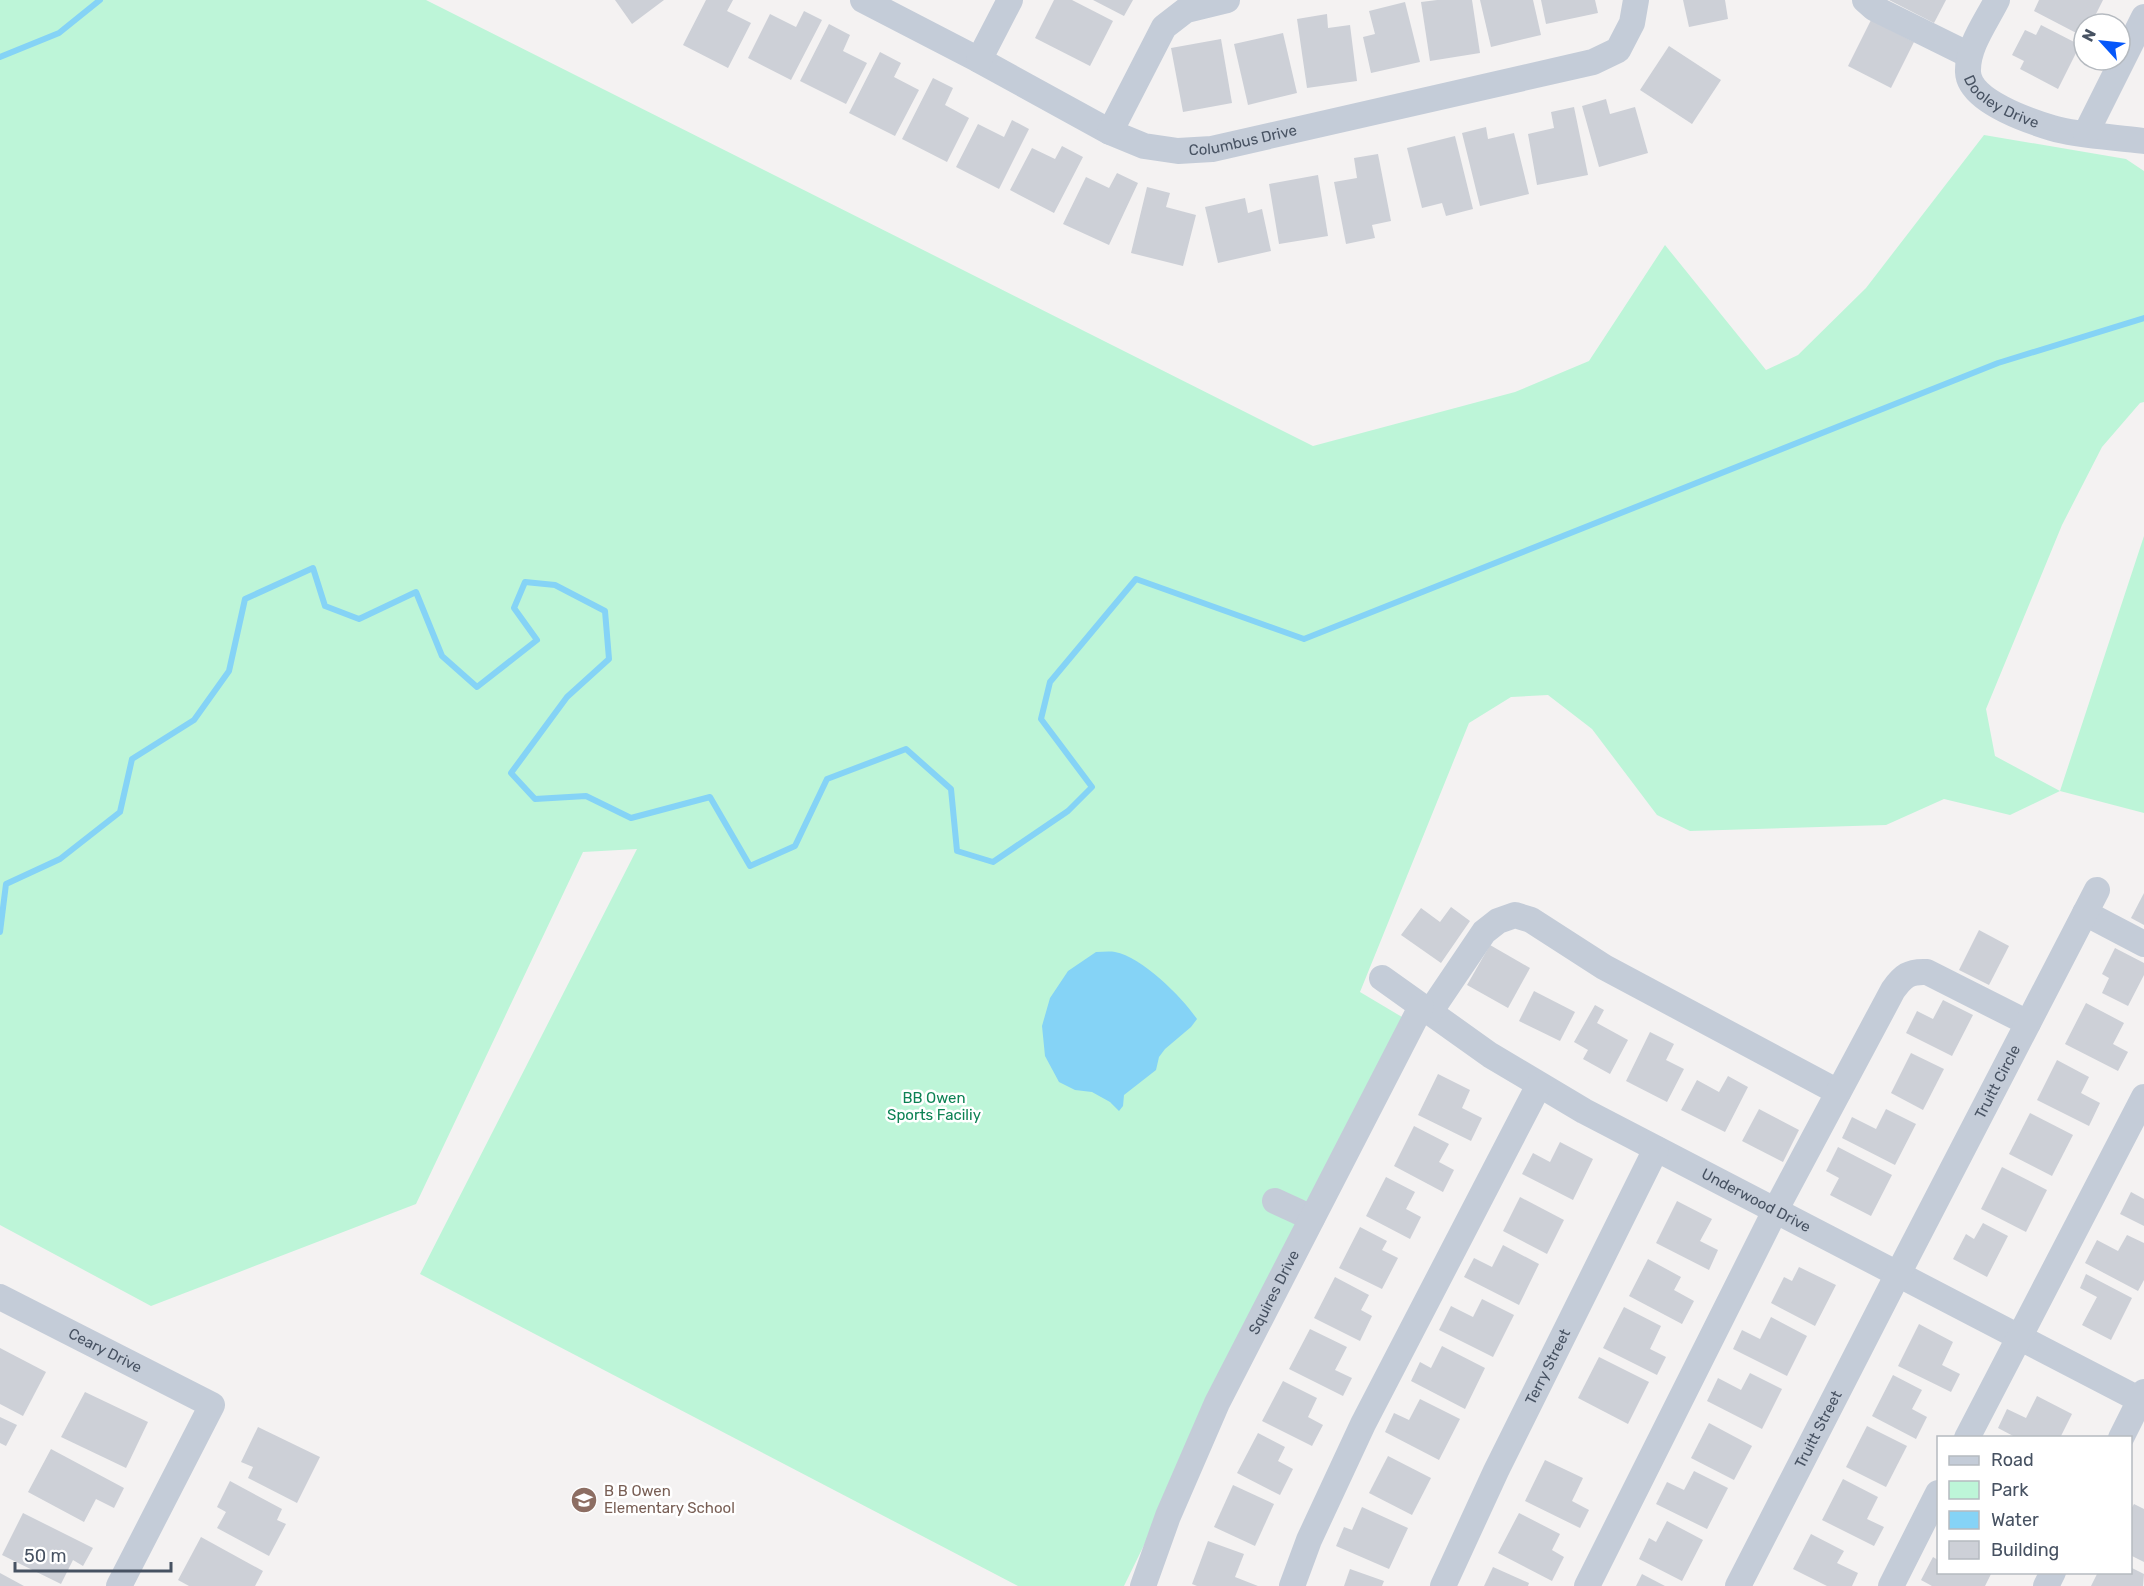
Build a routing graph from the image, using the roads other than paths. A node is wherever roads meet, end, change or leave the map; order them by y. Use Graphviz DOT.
graph roads {
  1 [pos="863,0"];
  2 [pos="1010,0"];
  3 [pos="1227,0"];
  4 [pos="1865,0"];
  5 [pos="1997,0"];
  6 [pos="1634,12"];
  7 [pos="2144,17"];
  8 [pos="1969,55"];
  9 [pos="979,60"];
  10 [pos="1110,132"];
  11 [pos="2086,133"];
  12 [pos="2144,141"];
  13 [pos="2097,890"];
  14 [pos="2085,913"];
  15 [pos="2144,944"];
  16 [pos="1382,978"];
  17 [pos="1426,1009"];
  18 [pos="2028,1023"];
  19 [pos="1539,1085"];
  20 [pos="1838,1092"];
  21 [pos="2144,1097"];
  22 [pos="1656,1149"];
  23 [pos="1275,1201"];
  24 [pos="1775,1211"];
  25 [pos="1312,1218"];
  26 [pos="1898,1274"];
  27 [pos="0,1297"];
  28 [pos="2019,1337"];
  29 [pos="2143,1398"];
  30 [pos="1969,1436"];
  31 [pos="2122,1436"];
  32 [pos="1937,1495"];
  33 [pos="119,1586"];
  34 [pos="1143,1586"];
  35 [pos="1292,1586"];
  36 [pos="1443,1586"];
  37 [pos="1587,1586"];
  38 [pos="1738,1586"];
  39 [pos="1891,1586"];
  1 -- 9 [label="street, Columbus Drive"];
  2 -- 9 [label="street"];
  3 -- 10 [label="street"];
  4 -- 8 [label="street"];
  5 -- 8 [label="street, Dooley Drive"];
  6 -- 10 [label="street, Columbus Drive"];
  7 -- 11 [label="street"];
  8 -- 11 [label="street, Dooley Drive"];
  9 -- 10 [label="street, Columbus Drive"];
  11 -- 12 [label="street, Dooley Drive"];
  13 -- 14 [label="street, Truitt Circle"];
  14 -- 15 [label="street"];
  14 -- 18 [label="street, Truitt Circle"];
  16 -- 17 [label="street, Underwood Drive"];
  17 -- 19 [label="street, Underwood Drive"];
  17 -- 20 [label="street, Squires Drive"];
  17 -- 25 [label="street, Squires Drive"];
  18 -- 20 [label="street"];
  18 -- 26 [label="street, Truitt Circle"];
  19 -- 22 [label="street, Underwood Drive"];
  19 -- 35 [label="street"];
  20 -- 24 [label="street"];
  21 -- 28 [label="street"];
  22 -- 24 [label="street, Underwood Drive"];
  22 -- 36 [label="street, Terry Street"];
  23 -- 25 [label="street"];
  24 -- 26 [label="street, Underwood Drive"];
  24 -- 37 [label="street"];
  25 -- 34 [label="street, Squires Drive"];
  26 -- 28 [label="street, Underwood Drive"];
  26 -- 38 [label="street, Truitt Street"];
  27 -- 33 [label="street, Ceary Drive"];
  28 -- 29 [label="street, Underwood Drive"];
  28 -- 30 [label="street"];
  29 -- 31 [label="street"];
  32 -- 39 [label="street"];
}
